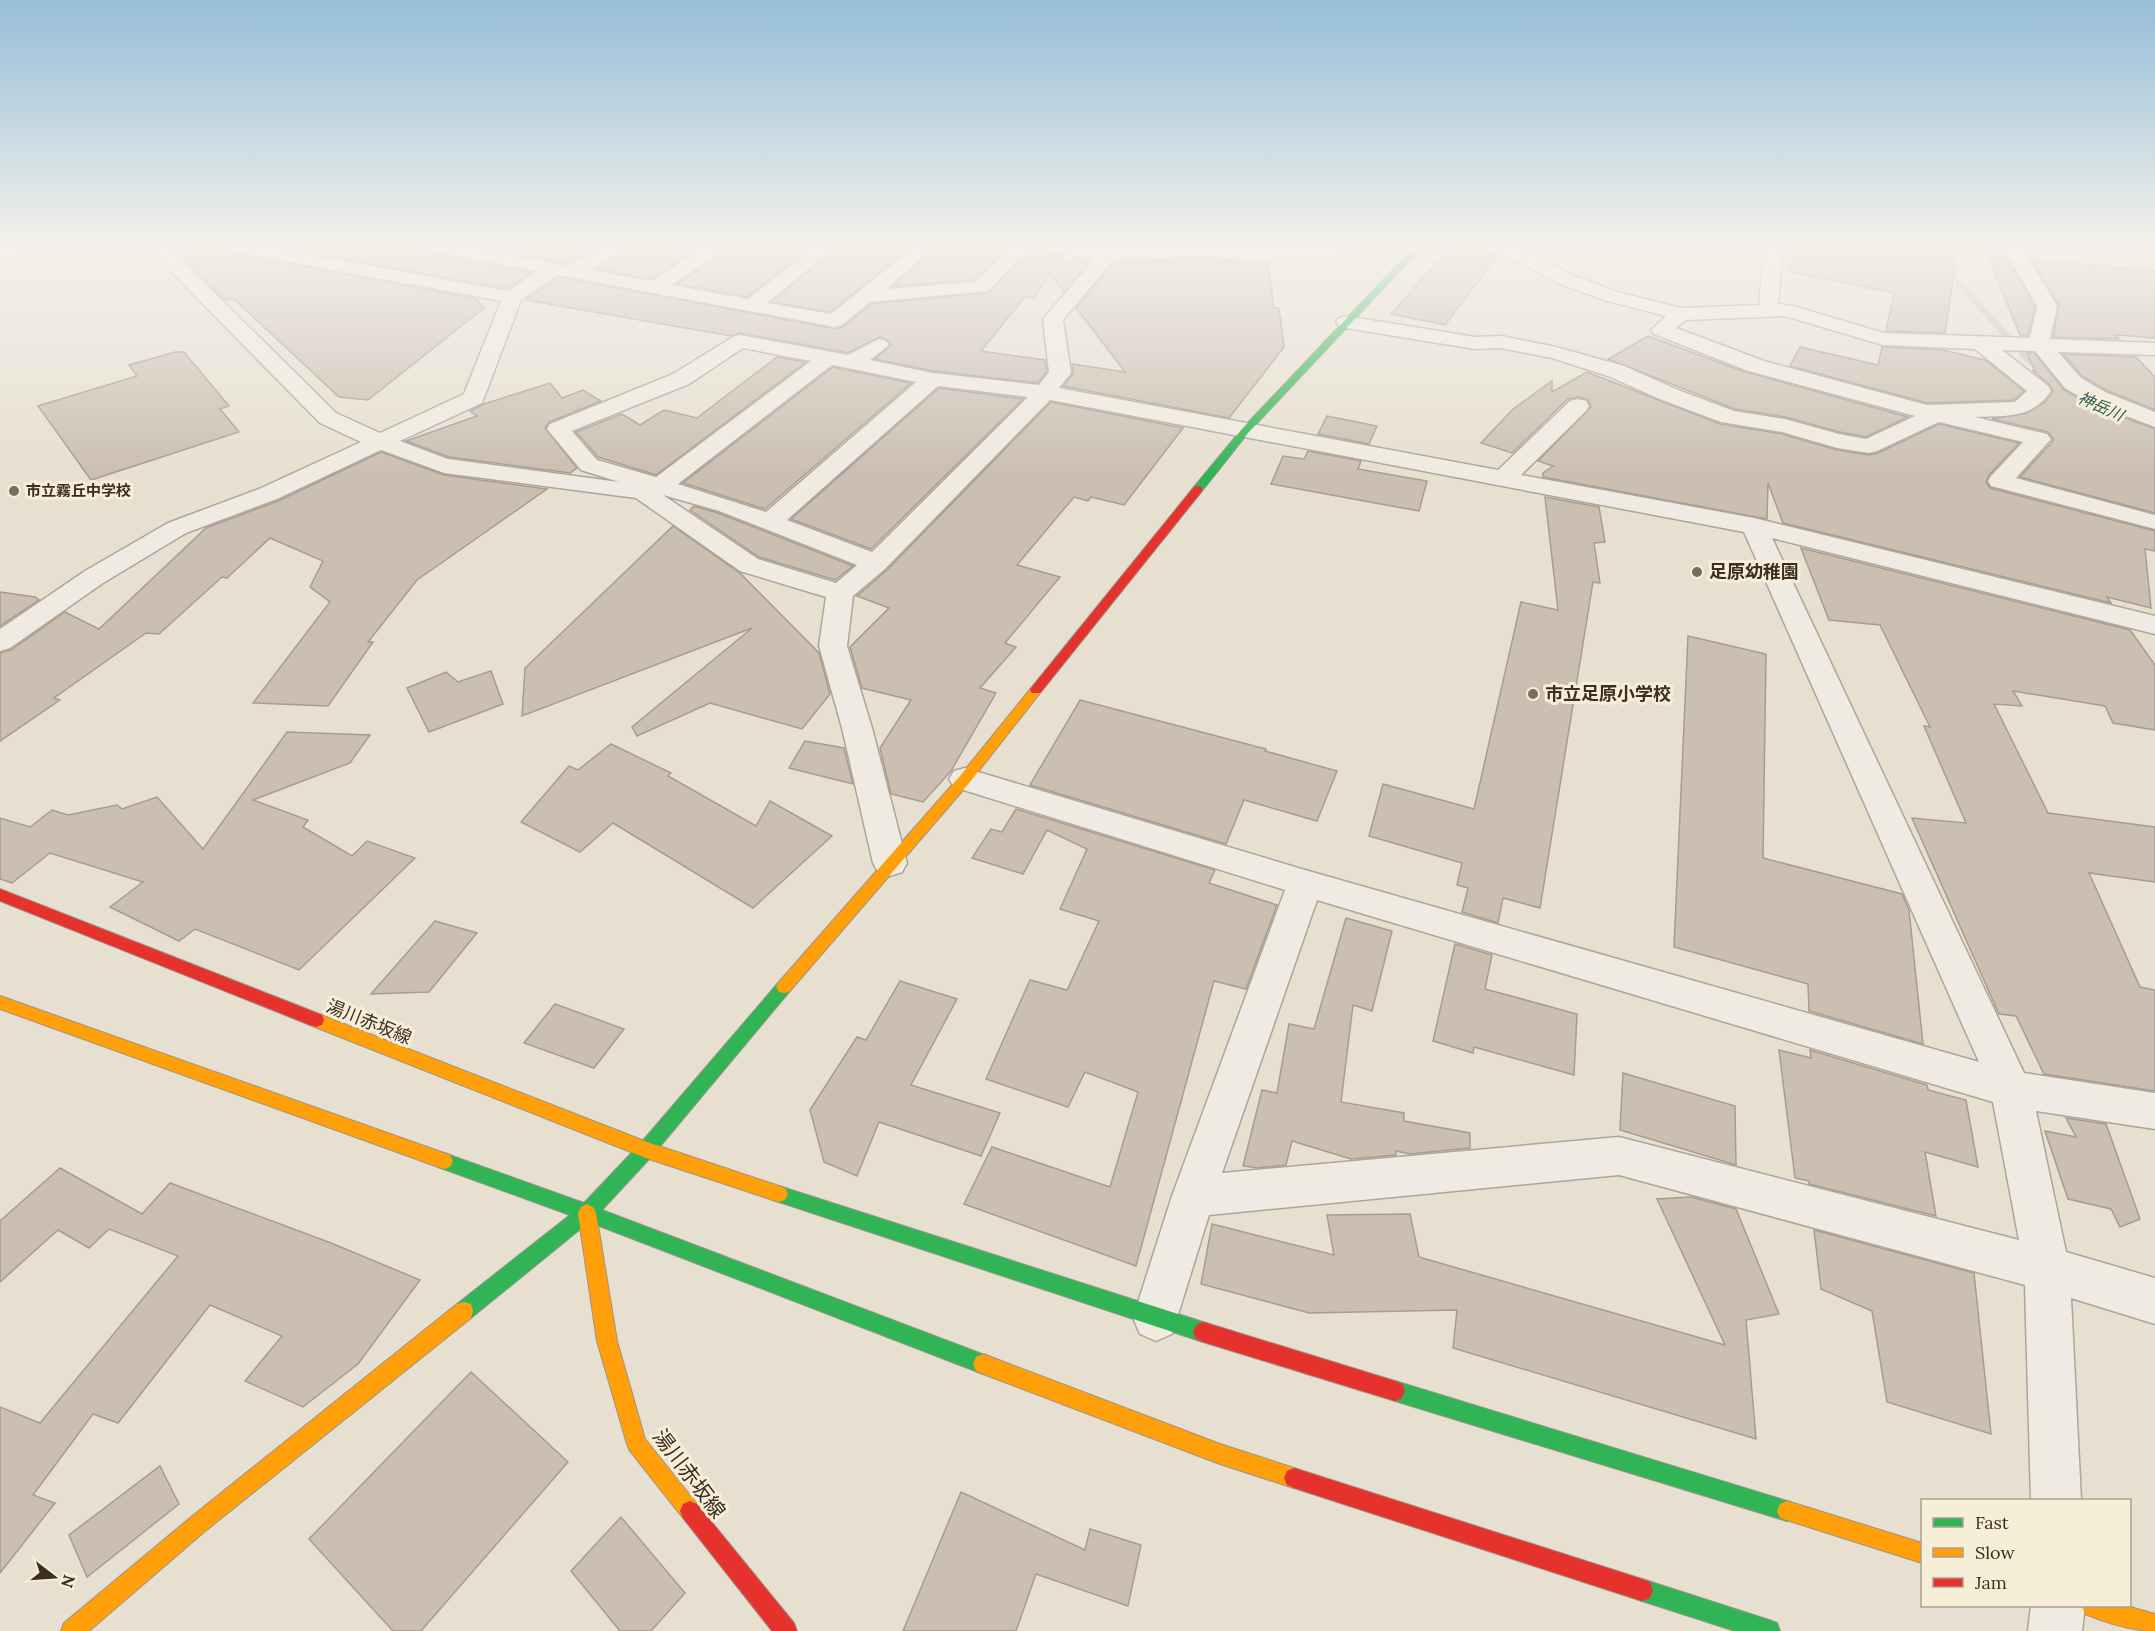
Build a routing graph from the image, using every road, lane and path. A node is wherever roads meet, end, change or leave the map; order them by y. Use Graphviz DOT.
graph roads {
  1 [pos="232,321"];
  2 [pos="503,321"];
  3 [pos="1053,321"];
  4 [pos="1672,321"];
  5 [pos="1823,321"];
  6 [pos="2044,321"];
  7 [pos="1347,322"];
  8 [pos="1980,342"];
  9 [pos="2039,343"];
  10 [pos="879,345"];
  11 [pos="2155,349"];
  12 [pos="828,358"];
  13 [pos="851,362"];
  14 [pos="933,379"];
  15 [pos="1046,392"];
  16 [pos="1578,406"];
  17 [pos="1932,413"];
  18 [pos="2155,420"];
  19 [pos="1245,431"];
  20 [pos="380,442"];
  21 [pos="1503,479"];
  22 [pos="660,486"];
  23 [pos="770,522"];
  24 [pos="2152,522"];
  25 [pos="1754,526"];
  26 [pos="876,563"];
  27 [pos="840,593"];
  28 [pos="2153,627"];
  29 [pos="0,642"];
  30 [pos="965,779"];
  31 [pos="890,863"];
  32 [pos="1305,883"];
  33 [pos="0,895"];
  34 [pos="0,1002"];
  35 [pos="2011,1089"];
  36 [pos="2155,1110"];
  37 [pos="646,1150"];
  38 [pos="1193,1197"];
  39 [pos="587,1213"];
  40 [pos="2048,1269"];
  41 [pos="2155,1301"];
  42 [pos="1156,1318"];
  43 [pos="2056,1499"];
  44 [pos="1921,1552"];
  45 [pos="2058,1607"];
  46 [pos="2099,1607"];
  47 [pos="2155,1625"];
  48 [pos="72,1631"];
  49 [pos="786,1631"];
  50 [pos="1769,1631"];
  51 [pos="2055,1631"];
  1 -- 20 [label="street"];
  2 -- 20 [label="street"];
  3 -- 15 [label="street"];
  4 -- 17 [label="street"];
  5 -- 8 [label="street"];
  6 -- 9 [label="street"];
  7 -- 17 [label="street"];
  7 -- 19 [label="street"];
  8 -- 9 [label="street"];
  8 -- 17 [label="street"];
  9 -- 11 [label="street"];
  9 -- 18 [label="street"];
  10 -- 13 [label="street"];
  12 -- 13 [label="street"];
  12 -- 22 [label="street"];
  12 -- 22 [label="street"];
  13 -- 14 [label="street"];
  14 -- 15 [label="street"];
  14 -- 23 [label="street"];
  15 -- 19 [label="street"];
  15 -- 26 [label="street"];
  16 -- 21 [label="street"];
  17 -- 24 [label="street"];
  19 -- 21 [label="street"];
  19 -- 30 [label="street"];
  20 -- 27 [label="street"];
  20 -- 29 [label="street"];
  21 -- 25 [label="street"];
  22 -- 23 [label="street"];
  23 -- 26 [label="street"];
  25 -- 28 [label="street"];
  25 -- 35 [label="street"];
  26 -- 27 [label="street"];
  27 -- 31 [label="street"];
  30 -- 31 [label="street"];
  30 -- 32 [label="street"];
  31 -- 37 [label="street"];
  32 -- 35 [label="street"];
  32 -- 38 [label="street"];
  33 -- 37 [label="street, 湯川赤坂線"];
  34 -- 39 [label="street"];
  35 -- 36 [label="street"];
  35 -- 40 [label="street"];
  37 -- 39 [label="street"];
  37 -- 42 [label="street, 湯川赤坂線"];
  38 -- 40 [label="street"];
  38 -- 42 [label="street"];
  39 -- 48 [label="street"];
  39 -- 49 [label="street, 湯川赤坂線"];
  39 -- 50 [label="street"];
  40 -- 41 [label="street"];
  40 -- 43 [label="street"];
  42 -- 44 [label="street, 湯川赤坂線"];
  45 -- 51 [label="street"];
  46 -- 47 [label="street"];
}
